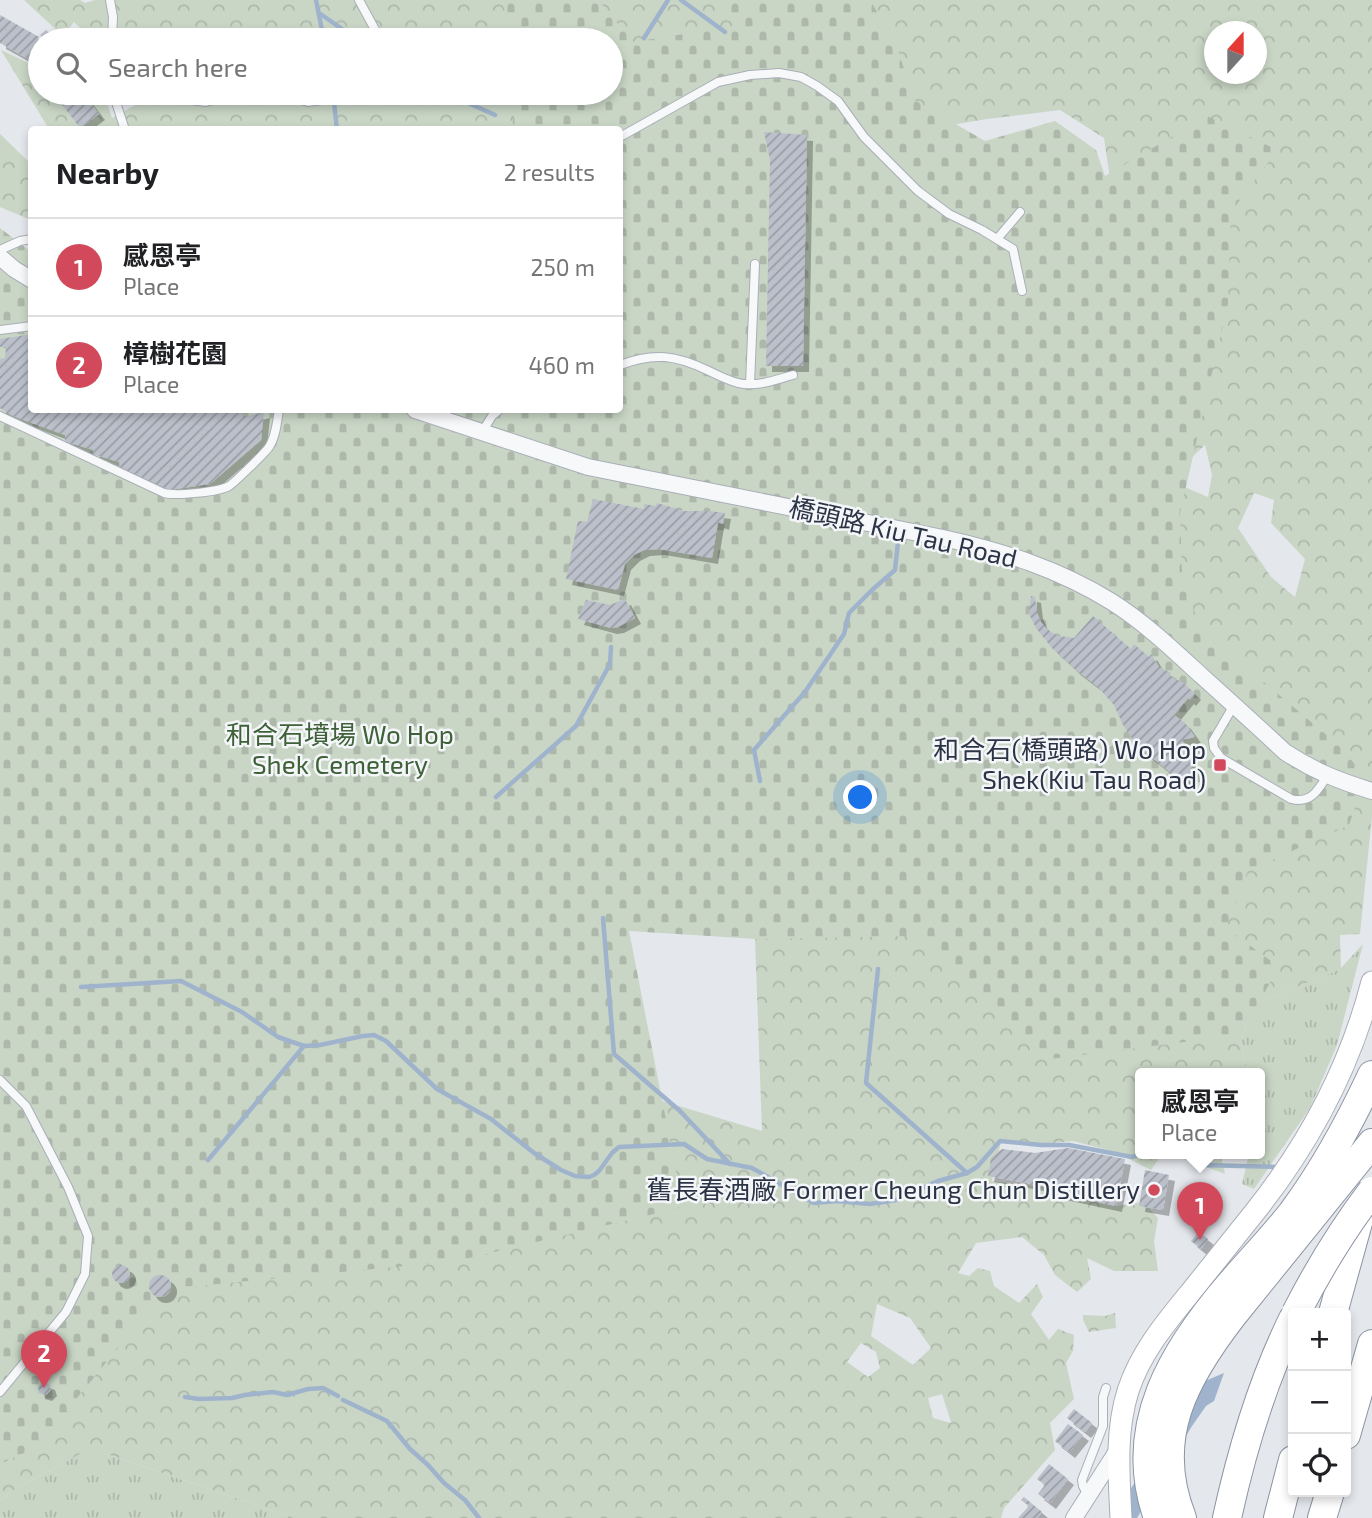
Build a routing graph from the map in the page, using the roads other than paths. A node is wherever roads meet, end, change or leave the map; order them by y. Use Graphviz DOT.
graph roads {
  1 [pos="110,0"];
  2 [pos="359,0"];
  3 [pos="113,28"];
  4 [pos="374,28"];
  5 [pos="117,105"];
  6 [pos="124,126"];
  7 [pos="623,134"];
  8 [pos="1020,212"];
  9 [pos="997,239"];
  10 [pos="28,240"];
  11 [pos="0,250"];
  12 [pos="0,257"];
  13 [pos="755,264"];
  14 [pos="28,278"];
  15 [pos="1022,291"];
  16 [pos="28,326"];
  17 [pos="0,330"];
  18 [pos="623,364"];
  19 [pos="793,375"];
  20 [pos="750,384"];
  21 [pos="278,413"];
  22 [pos="424,413"];
  23 [pos="496,413"];
  24 [pos="0,416"];
  25 [pos="482,432"];
  26 [pos="1234,705"];
  27 [pos="1327,776"];
  28 [pos="1372,791"];
  29 [pos="1372,982"];
  30 [pos="1372,1075"];
  31 [pos="0,1080"];
  32 [pos="1372,1143"];
  33 [pos="1372,1169"];
  34 [pos="1372,1191"];
  35 [pos="1299,1308"];
  36 [pos="1334,1308"];
  37 [pos="1288,1330"];
  38 [pos="1372,1344"];
  39 [pos="1106,1388"];
  40 [pos="0,1391"];
  41 [pos="1346,1434"];
  42 [pos="1119,1457"];
  43 [pos="1288,1479"];
  44 [pos="1088,1496"];
  45 [pos="1328,1497"];
  46 [pos="1074,1518"];
  47 [pos="1121,1518"];
  48 [pos="1158,1518"];
  49 [pos="1182,1518"];
  50 [pos="1227,1518"];
  51 [pos="1278,1518"];
  52 [pos="1322,1518"];
  1 -- 3 [label="lane"];
  2 -- 4 [label="lane"];
  5 -- 6 [label="lane"];
  7 -- 9 [label="lane"];
  8 -- 9 [label="lane"];
  9 -- 15 [label="lane"];
  10 -- 11 [label="lane"];
  12 -- 14 [label="street"];
  13 -- 20 [label="lane"];
  16 -- 17 [label="lane"];
  18 -- 20 [label="lane"];
  19 -- 20 [label="lane"];
  21 -- 24 [label="lane"];
  22 -- 25 [label="street, 橋頭路 Kiu Tau Road"];
  23 -- 25 [label="lane"];
  25 -- 26 [label="street, 橋頭路 Kiu Tau Road"];
  26 -- 27 [label="street, 橋頭路 Kiu Tau Road"];
  26 -- 27 [label="lane"];
  27 -- 28 [label="street, 橋頭路 Kiu Tau Road"];
  29 -- 42 [label="main road"];
  30 -- 48 [label="highway"];
  31 -- 40 [label="lane"];
  32 -- 49 [label="highway"];
  33 -- 36 [label="highway"];
  34 -- 35 [label="highway, bridge"];
  37 -- 50 [label="highway"];
  38 -- 41 [label="highway"];
  39 -- 44 [label="lane"];
  42 -- 44 [label="street"];
  42 -- 47 [label="main road"];
  43 -- 51 [label="highway"];
  44 -- 46 [label="street"];
  45 -- 52 [label="highway"];
}
